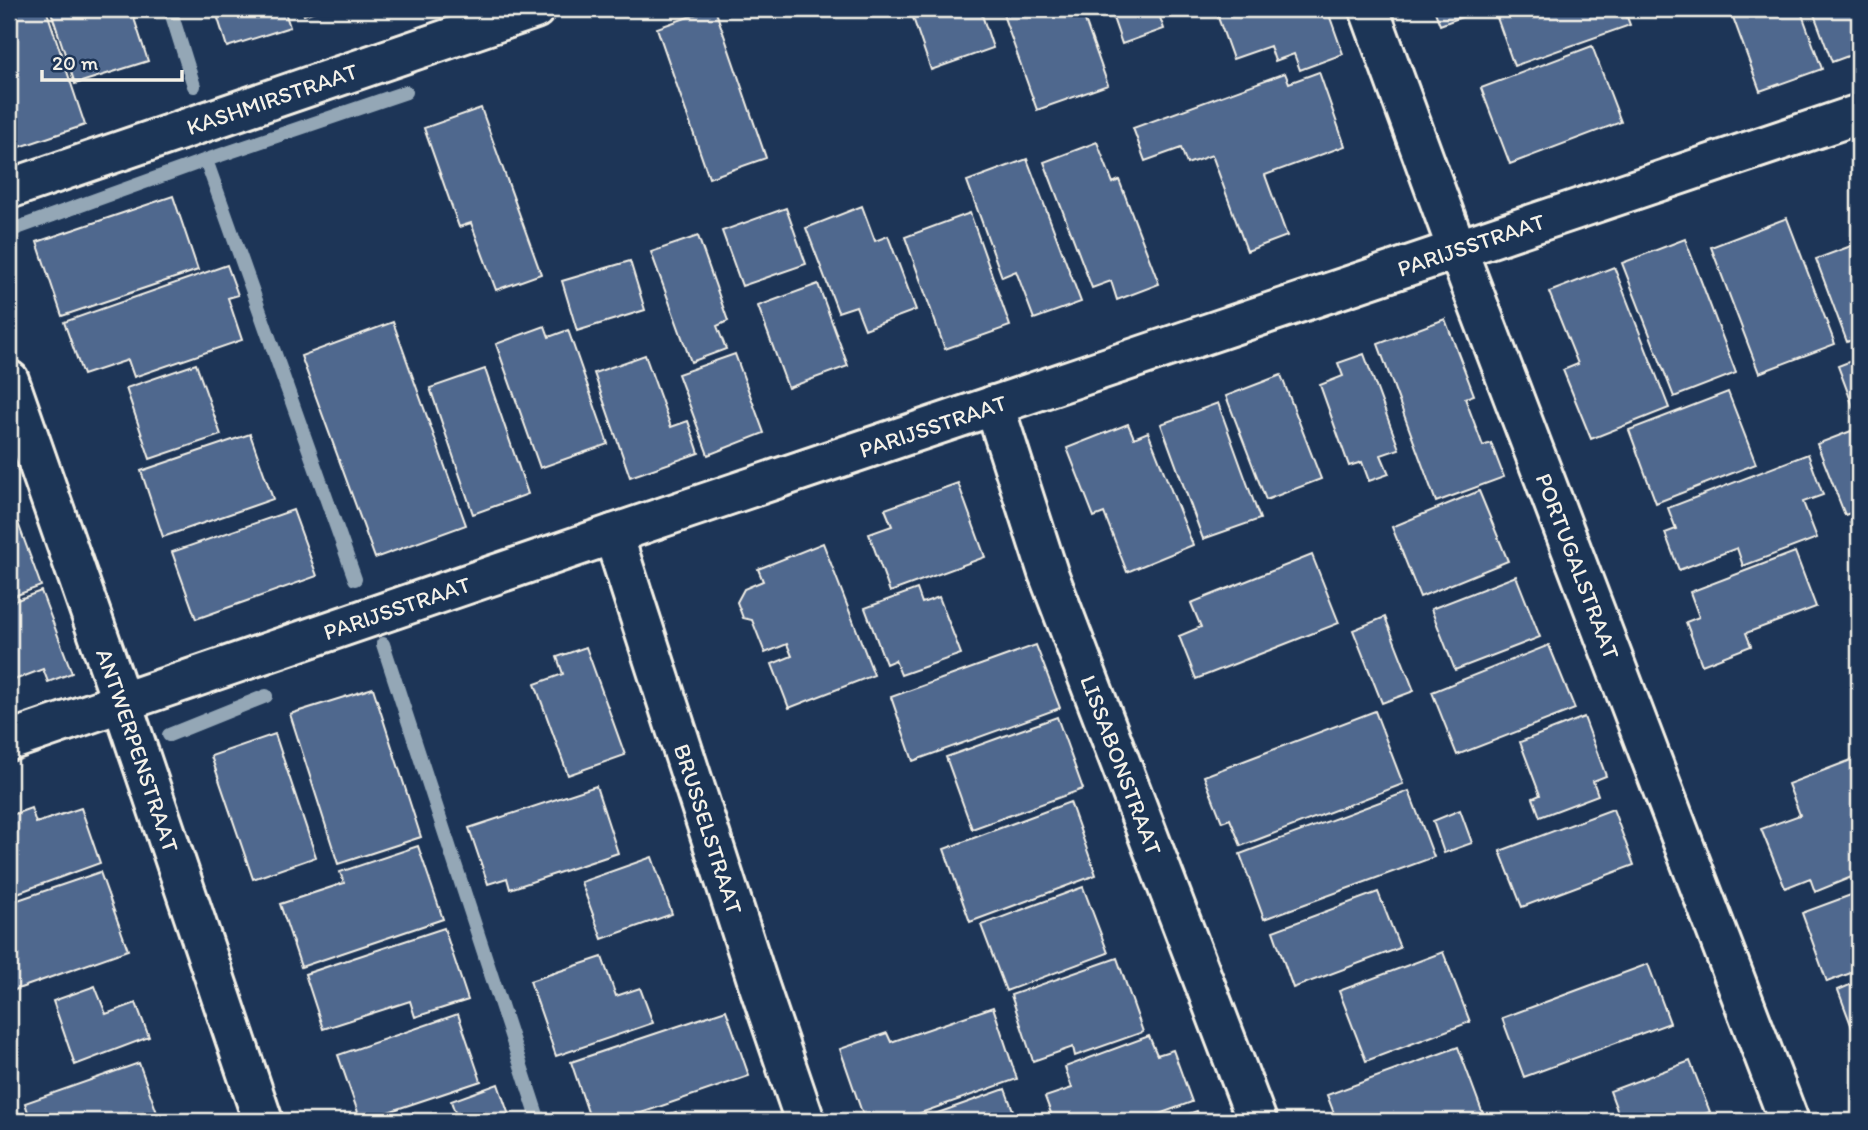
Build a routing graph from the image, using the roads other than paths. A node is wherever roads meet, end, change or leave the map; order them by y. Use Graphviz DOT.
graph roads {
  1 [pos="535,9"];
  2 [pos="1369,9"];
  3 [pos="1859,114"];
  4 [pos="9,189"];
  5 [pos="1457,249"];
  6 [pos="9,380"];
  7 [pos="994,405"];
  8 [pos="613,534"];
  9 [pos="121,703"];
  10 [pos="9,741"];
  11 [pos="263,1121"];
  12 [pos="805,1121"];
  13 [pos="1257,1121"];
  14 [pos="1789,1121"];
  1 -- 4 [label="street, KASHMIRSTRAAT"];
  2 -- 5 [label="street, PORTUGALSTRAAT"];
  3 -- 5 [label="street, PARIJSSTRAAT"];
  5 -- 7 [label="street, PARIJSSTRAAT"];
  5 -- 14 [label="street, PORTUGALSTRAAT"];
  6 -- 9 [label="street, ANTWERPENSTRAAT"];
  7 -- 8 [label="street, PARIJSSTRAAT"];
  7 -- 13 [label="street, LISSABONSTRAAT"];
  8 -- 9 [label="street, PARIJSSTRAAT"];
  8 -- 12 [label="street, BRUSSELSTRAAT"];
  9 -- 10 [label="street, PARIJSSTRAAT"];
  9 -- 11 [label="street, ANTWERPENSTRAAT"];
}
